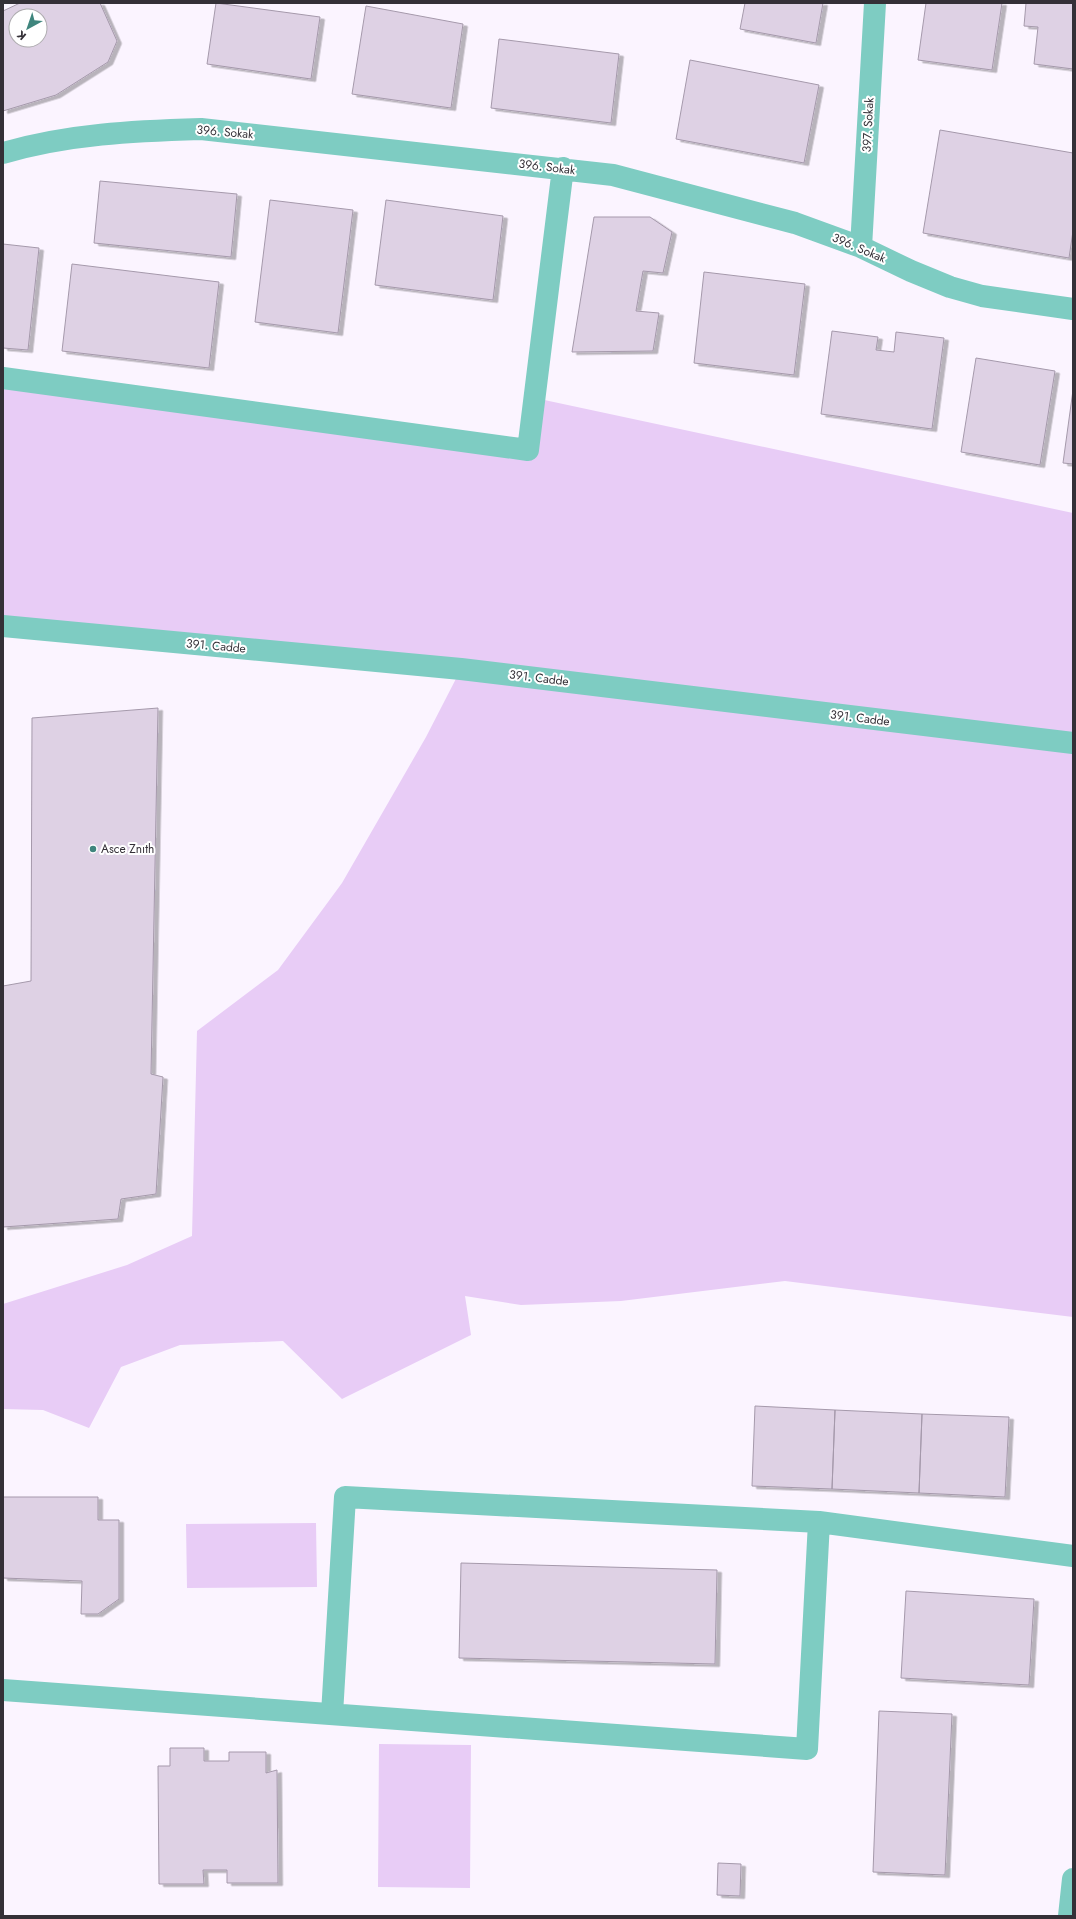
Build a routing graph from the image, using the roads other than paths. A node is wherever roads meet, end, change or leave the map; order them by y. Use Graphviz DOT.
graph roads {
  1 [pos="875,3"];
  2 [pos="3,153"];
  3 [pos="564,168"];
  4 [pos="861,247"];
  5 [pos="1073,309"];
  6 [pos="3,378"];
  7 [pos="3,626"];
  8 [pos="1073,743"];
  9 [pos="818,1522"];
  10 [pos="1073,1556"];
  11 [pos="3,1690"];
  12 [pos="332,1714"];
  13 [pos="1073,1879"];
  14 [pos="1069,1916"];
  1 -- 4 [label="street, 397. Sokak"];
  2 -- 3 [label="street, 396. Sokak"];
  3 -- 4 [label="street, 396. Sokak"];
  3 -- 6 [label="street"];
  4 -- 5 [label="street, 396. Sokak"];
  7 -- 8 [label="street, 391. Cadde"];
  9 -- 10 [label="street"];
  9 -- 12 [label="street"];
  9 -- 12 [label="street"];
  11 -- 12 [label="street"];
  13 -- 14 [label="street"];
}
